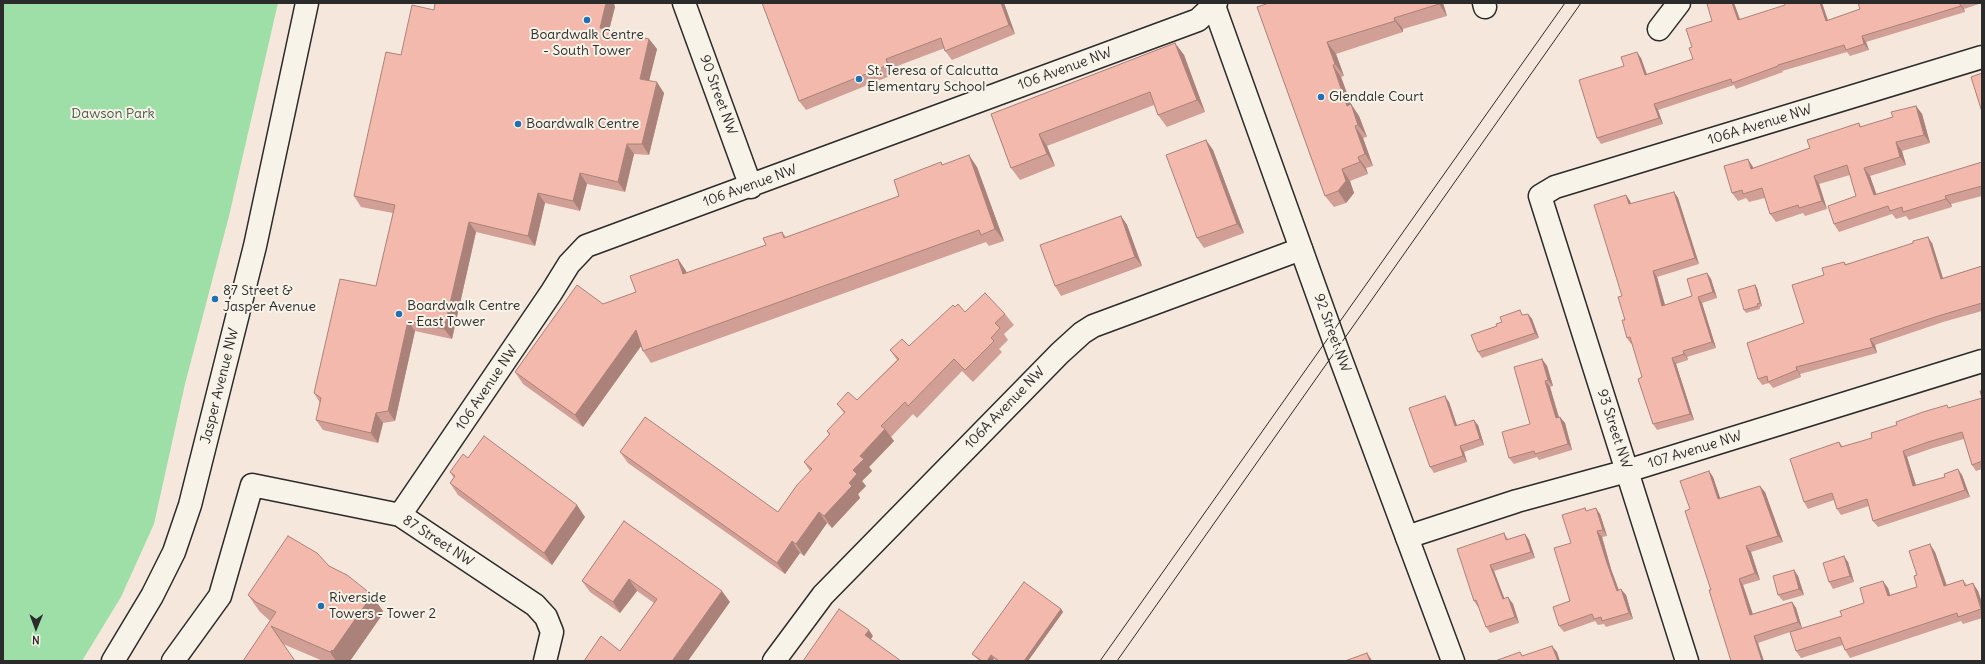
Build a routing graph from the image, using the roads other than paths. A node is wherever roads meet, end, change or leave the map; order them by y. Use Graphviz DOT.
graph roads {
  1 [pos="307,3"];
  2 [pos="684,3"];
  3 [pos="1679,3"];
  4 [pos="1214,4"];
  5 [pos="1659,29"];
  6 [pos="1982,57"];
  7 [pos="751,187"];
  8 [pos="1540,196"];
  9 [pos="1301,249"];
  10 [pos="1982,361"];
  11 [pos="1627,471"];
  12 [pos="400,515"];
  13 [pos="1407,537"];
  14 [pos="113,661"];
  15 [pos="173,661"];
  16 [pos="545,661"];
  17 [pos="774,661"];
  18 [pos="1453,661"];
  19 [pos="1687,661"];
  1 -- 14 [label="street, Jasper Avenue NW"];
  2 -- 7 [label="street, 90 Street NW"];
  3 -- 5 [label="street"];
  4 -- 7 [label="street, 106 Avenue NW"];
  4 -- 9 [label="street, 92 Street NW"];
  6 -- 8 [label="street, 106A Avenue NW"];
  7 -- 12 [label="street, 106 Avenue NW"];
  8 -- 11 [label="street, 93 Street NW"];
  9 -- 13 [label="street, 92 Street NW"];
  9 -- 17 [label="street, 106A Avenue NW"];
  10 -- 11 [label="street, 107 Avenue NW"];
  11 -- 13 [label="street, 107 Avenue NW"];
  11 -- 19 [label="street, 93 Street NW"];
  12 -- 15 [label="street, 87 Street NW"];
  12 -- 16 [label="street, 87 Street NW"];
  13 -- 18 [label="street, 92 Street NW"];
}
